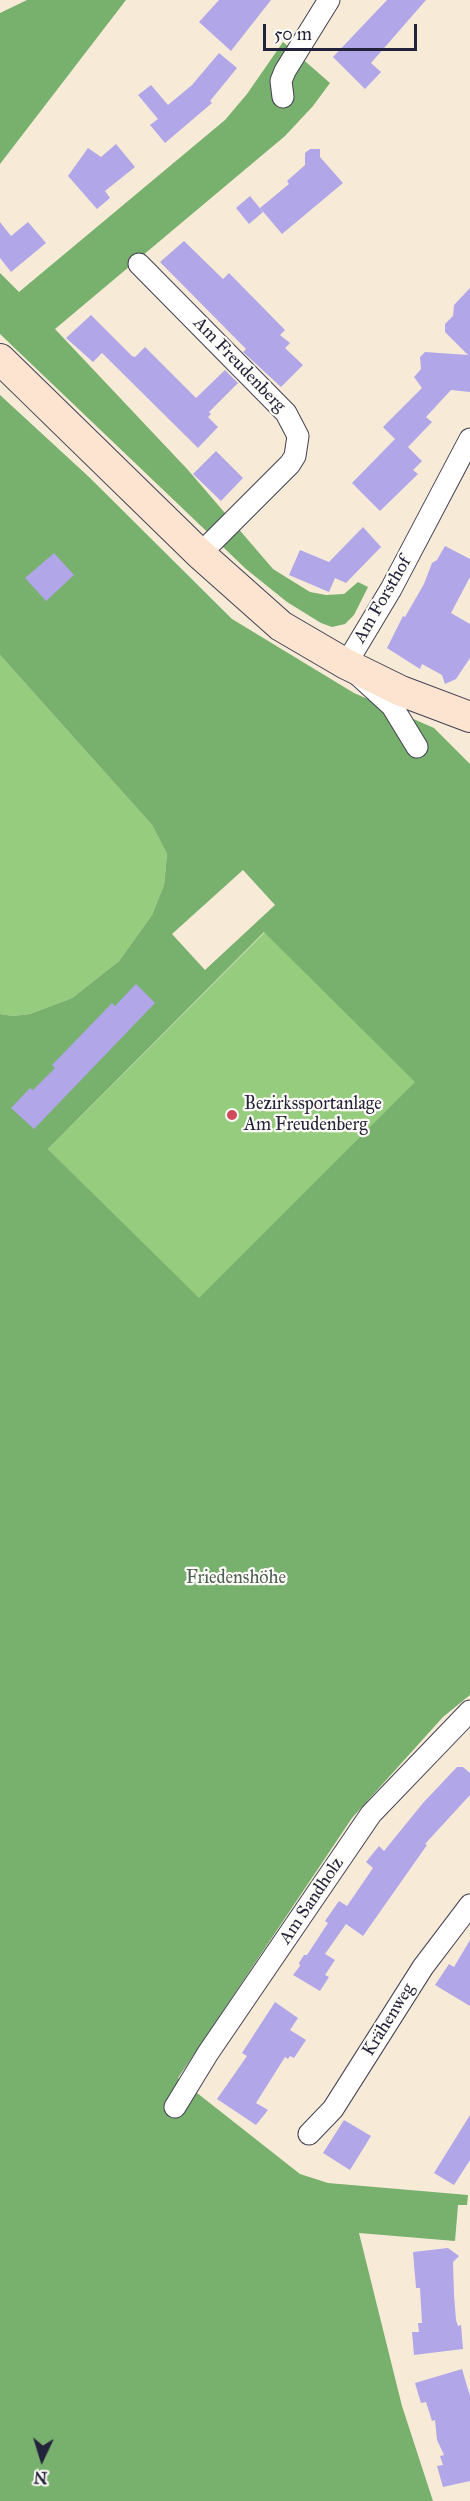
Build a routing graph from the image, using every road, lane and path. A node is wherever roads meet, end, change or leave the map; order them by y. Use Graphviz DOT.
graph roads {
  1 [pos="330,0"];
  2 [pos="283,97"];
  3 [pos="139,264"];
  4 [pos="0,359"];
  5 [pos="470,439"];
  6 [pos="200,554"];
  7 [pos="346,664"];
  8 [pos="470,717"];
  9 [pos="417,747"];
  10 [pos="465,1725"];
  11 [pos="470,1905"];
  12 [pos="175,2108"];
  13 [pos="309,2134"];
  1 -- 2 [label="street"];
  3 -- 6 [label="street, Am Freudenberg"];
  4 -- 6 [label="street"];
  5 -- 7 [label="street, Am Forsthof"];
  6 -- 7 [label="street"];
  7 -- 8 [label="street"];
  7 -- 9 [label="street, Am Forsthof"];
  10 -- 12 [label="street, Am Sandholz"];
  11 -- 13 [label="street, Krähenweg"];
}
